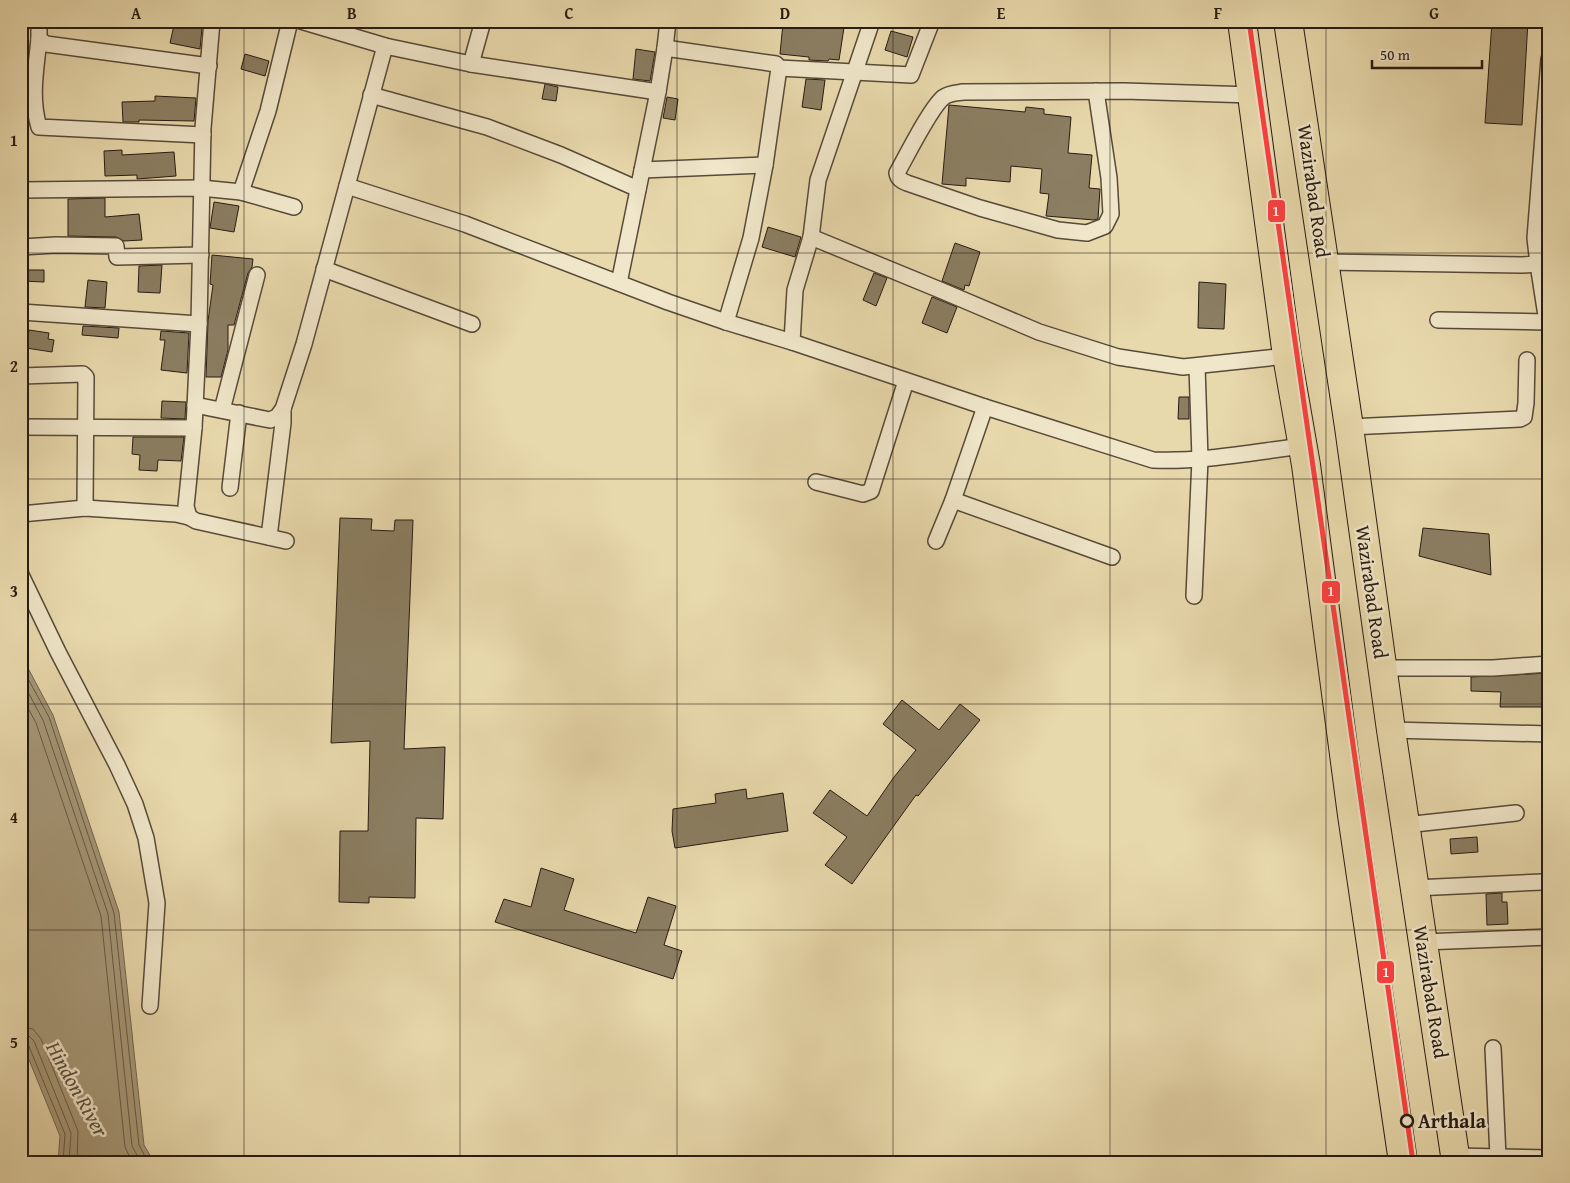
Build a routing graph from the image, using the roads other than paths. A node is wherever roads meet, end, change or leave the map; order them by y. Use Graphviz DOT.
graph roads {
  1 [pos="39,21"];
  2 [pos="212,21"];
  3 [pos="290,21"];
  4 [pos="301,21"];
  5 [pos="483,21"];
  6 [pos="668,21"];
  7 [pos="872,21"];
  8 [pos="932,21"];
  9 [pos="1242,21"];
  10 [pos="1288,21"];
  11 [pos="39,39"];
  12 [pos="385,46"];
  13 [pos="666,48"];
  14 [pos="1549,59"];
  15 [pos="471,64"];
  16 [pos="209,66"];
  17 [pos="779,68"];
  18 [pos="854,72"];
  19 [pos="1548,81"];
  20 [pos="1096,91"];
  21 [pos="658,92"];
  22 [pos="372,95"];
  23 [pos="1252,95"];
  24 [pos="203,136"];
  25 [pos="1546,151"];
  26 [pos="765,166"];
  27 [pos="642,170"];
  28 [pos="347,186"];
  29 [pos="201,188"];
  30 [pos="638,189"];
  31 [pos="21,190"];
  32 [pos="241,192"];
  33 [pos="294,207"];
  34 [pos="811,237"];
  35 [pos="1542,238"];
  36 [pos="21,247"];
  37 [pos="201,255"];
  38 [pos="1324,262"];
  39 [pos="1538,264"];
  40 [pos="324,269"];
  41 [pos="257,275"];
  42 [pos="619,284"];
  43 [pos="21,312"];
  44 [pos="1438,320"];
  45 [pos="726,322"];
  46 [pos="1548,322"];
  47 [pos="199,324"];
  48 [pos="472,324"];
  49 [pos="792,342"];
  50 [pos="1287,356"];
  51 [pos="1527,360"];
  52 [pos="1198,366"];
  53 [pos="21,376"];
  54 [pos="906,381"];
  55 [pos="195,405"];
  56 [pos="985,407"];
  57 [pos="283,409"];
  58 [pos="222,410"];
  59 [pos="239,414"];
  60 [pos="86,427"];
  61 [pos="1349,427"];
  62 [pos="21,428"];
  63 [pos="194,428"];
  64 [pos="1303,446"];
  65 [pos="1200,459"];
  66 [pos="816,482"];
  67 [pos="230,488"];
  68 [pos="953,500"];
  69 [pos="85,508"];
  70 [pos="21,514"];
  71 [pos="189,517"];
  72 [pos="269,537"];
  73 [pos="286,541"];
  74 [pos="936,541"];
  75 [pos="1112,556"];
  76 [pos="21,575"];
  77 [pos="1194,596"];
  78 [pos="1549,664"];
  79 [pos="1383,668"];
  80 [pos="1391,730"];
  81 [pos="1549,734"];
  82 [pos="1516,813"];
  83 [pos="1406,825"];
  84 [pos="1542,882"];
  85 [pos="1415,888"];
  86 [pos="1549,937"];
  87 [pos="1423,942"];
  88 [pos="150,1006"];
  89 [pos="1493,1048"];
  90 [pos="1498,1157"];
  91 [pos="1549,1158"];
  92 [pos="1456,1159"];
  93 [pos="1402,1162"];
  1 -- 11 [label="street"];
  2 -- 16 [label="street"];
  3 -- 32 [label="street"];
  4 -- 12 [label="street"];
  5 -- 15 [label="street"];
  6 -- 13 [label="street"];
  7 -- 18 [label="street"];
  8 -- 18 [label="street"];
  9 -- 23 [label="highway"];
  10 -- 38 [label="highway, Wazirabad Road"];
  11 -- 16 [label="street"];
  11 -- 24 [label="street"];
  12 -- 15 [label="street"];
  12 -- 22 [label="street"];
  13 -- 17 [label="street"];
  13 -- 21 [label="street"];
  14 -- 19 [label="street"];
  15 -- 21 [label="street"];
  16 -- 24 [label="street"];
  17 -- 18 [label="street"];
  17 -- 26 [label="street"];
  18 -- 34 [label="street"];
  19 -- 25 [label="street"];
  20 -- 20 [label="street"];
  20 -- 23 [label="street"];
  21 -- 27 [label="street"];
  22 -- 28 [label="street"];
  22 -- 30 [label="street"];
  23 -- 50 [label="highway"];
  24 -- 29 [label="street"];
  25 -- 35 [label="street"];
  26 -- 27 [label="street"];
  26 -- 45 [label="street"];
  27 -- 30 [label="street"];
  28 -- 40 [label="street"];
  28 -- 42 [label="street"];
  29 -- 31 [label="street"];
  29 -- 32 [label="street"];
  29 -- 37 [label="street"];
  30 -- 42 [label="street"];
  32 -- 33 [label="street"];
  34 -- 49 [label="street"];
  34 -- 52 [label="street"];
  35 -- 39 [label="street"];
  36 -- 37 [label="street"];
  37 -- 47 [label="street"];
  38 -- 39 [label="street"];
  38 -- 61 [label="highway, Wazirabad Road"];
  39 -- 46 [label="street"];
  40 -- 48 [label="street"];
  40 -- 57 [label="street"];
  41 -- 58 [label="street"];
  42 -- 45 [label="street"];
  43 -- 47 [label="street"];
  44 -- 46 [label="street"];
  45 -- 49 [label="street"];
  47 -- 55 [label="street"];
  49 -- 54 [label="street"];
  50 -- 52 [label="street"];
  50 -- 64 [label="highway"];
  51 -- 61 [label="street"];
  52 -- 65 [label="street"];
  53 -- 60 [label="street"];
  54 -- 56 [label="street"];
  54 -- 66 [label="street"];
  55 -- 58 [label="street"];
  55 -- 63 [label="street"];
  56 -- 65 [label="street"];
  56 -- 68 [label="street"];
  57 -- 59 [label="street"];
  57 -- 72 [label="street"];
  58 -- 59 [label="street"];
  59 -- 67 [label="street"];
  60 -- 62 [label="street"];
  60 -- 63 [label="street"];
  60 -- 69 [label="street"];
  61 -- 79 [label="highway, Wazirabad Road"];
  63 -- 71 [label="street"];
  64 -- 65 [label="street"];
  64 -- 93 [label="highway"];
  65 -- 77 [label="street"];
  68 -- 74 [label="street"];
  68 -- 75 [label="street"];
  69 -- 70 [label="street"];
  69 -- 71 [label="street"];
  71 -- 72 [label="street"];
  72 -- 73 [label="street"];
  76 -- 88 [label="street"];
  78 -- 79 [label="street"];
  79 -- 80 [label="highway, Wazirabad Road"];
  80 -- 81 [label="street"];
  80 -- 83 [label="highway, Wazirabad Road"];
  82 -- 83 [label="street"];
  83 -- 85 [label="highway, Wazirabad Road"];
  84 -- 85 [label="street"];
  85 -- 87 [label="highway, Wazirabad Road"];
  86 -- 87 [label="street"];
  87 -- 92 [label="highway, Wazirabad Road"];
  89 -- 90 [label="street"];
  90 -- 91 [label="street"];
  90 -- 92 [label="street"];
}
